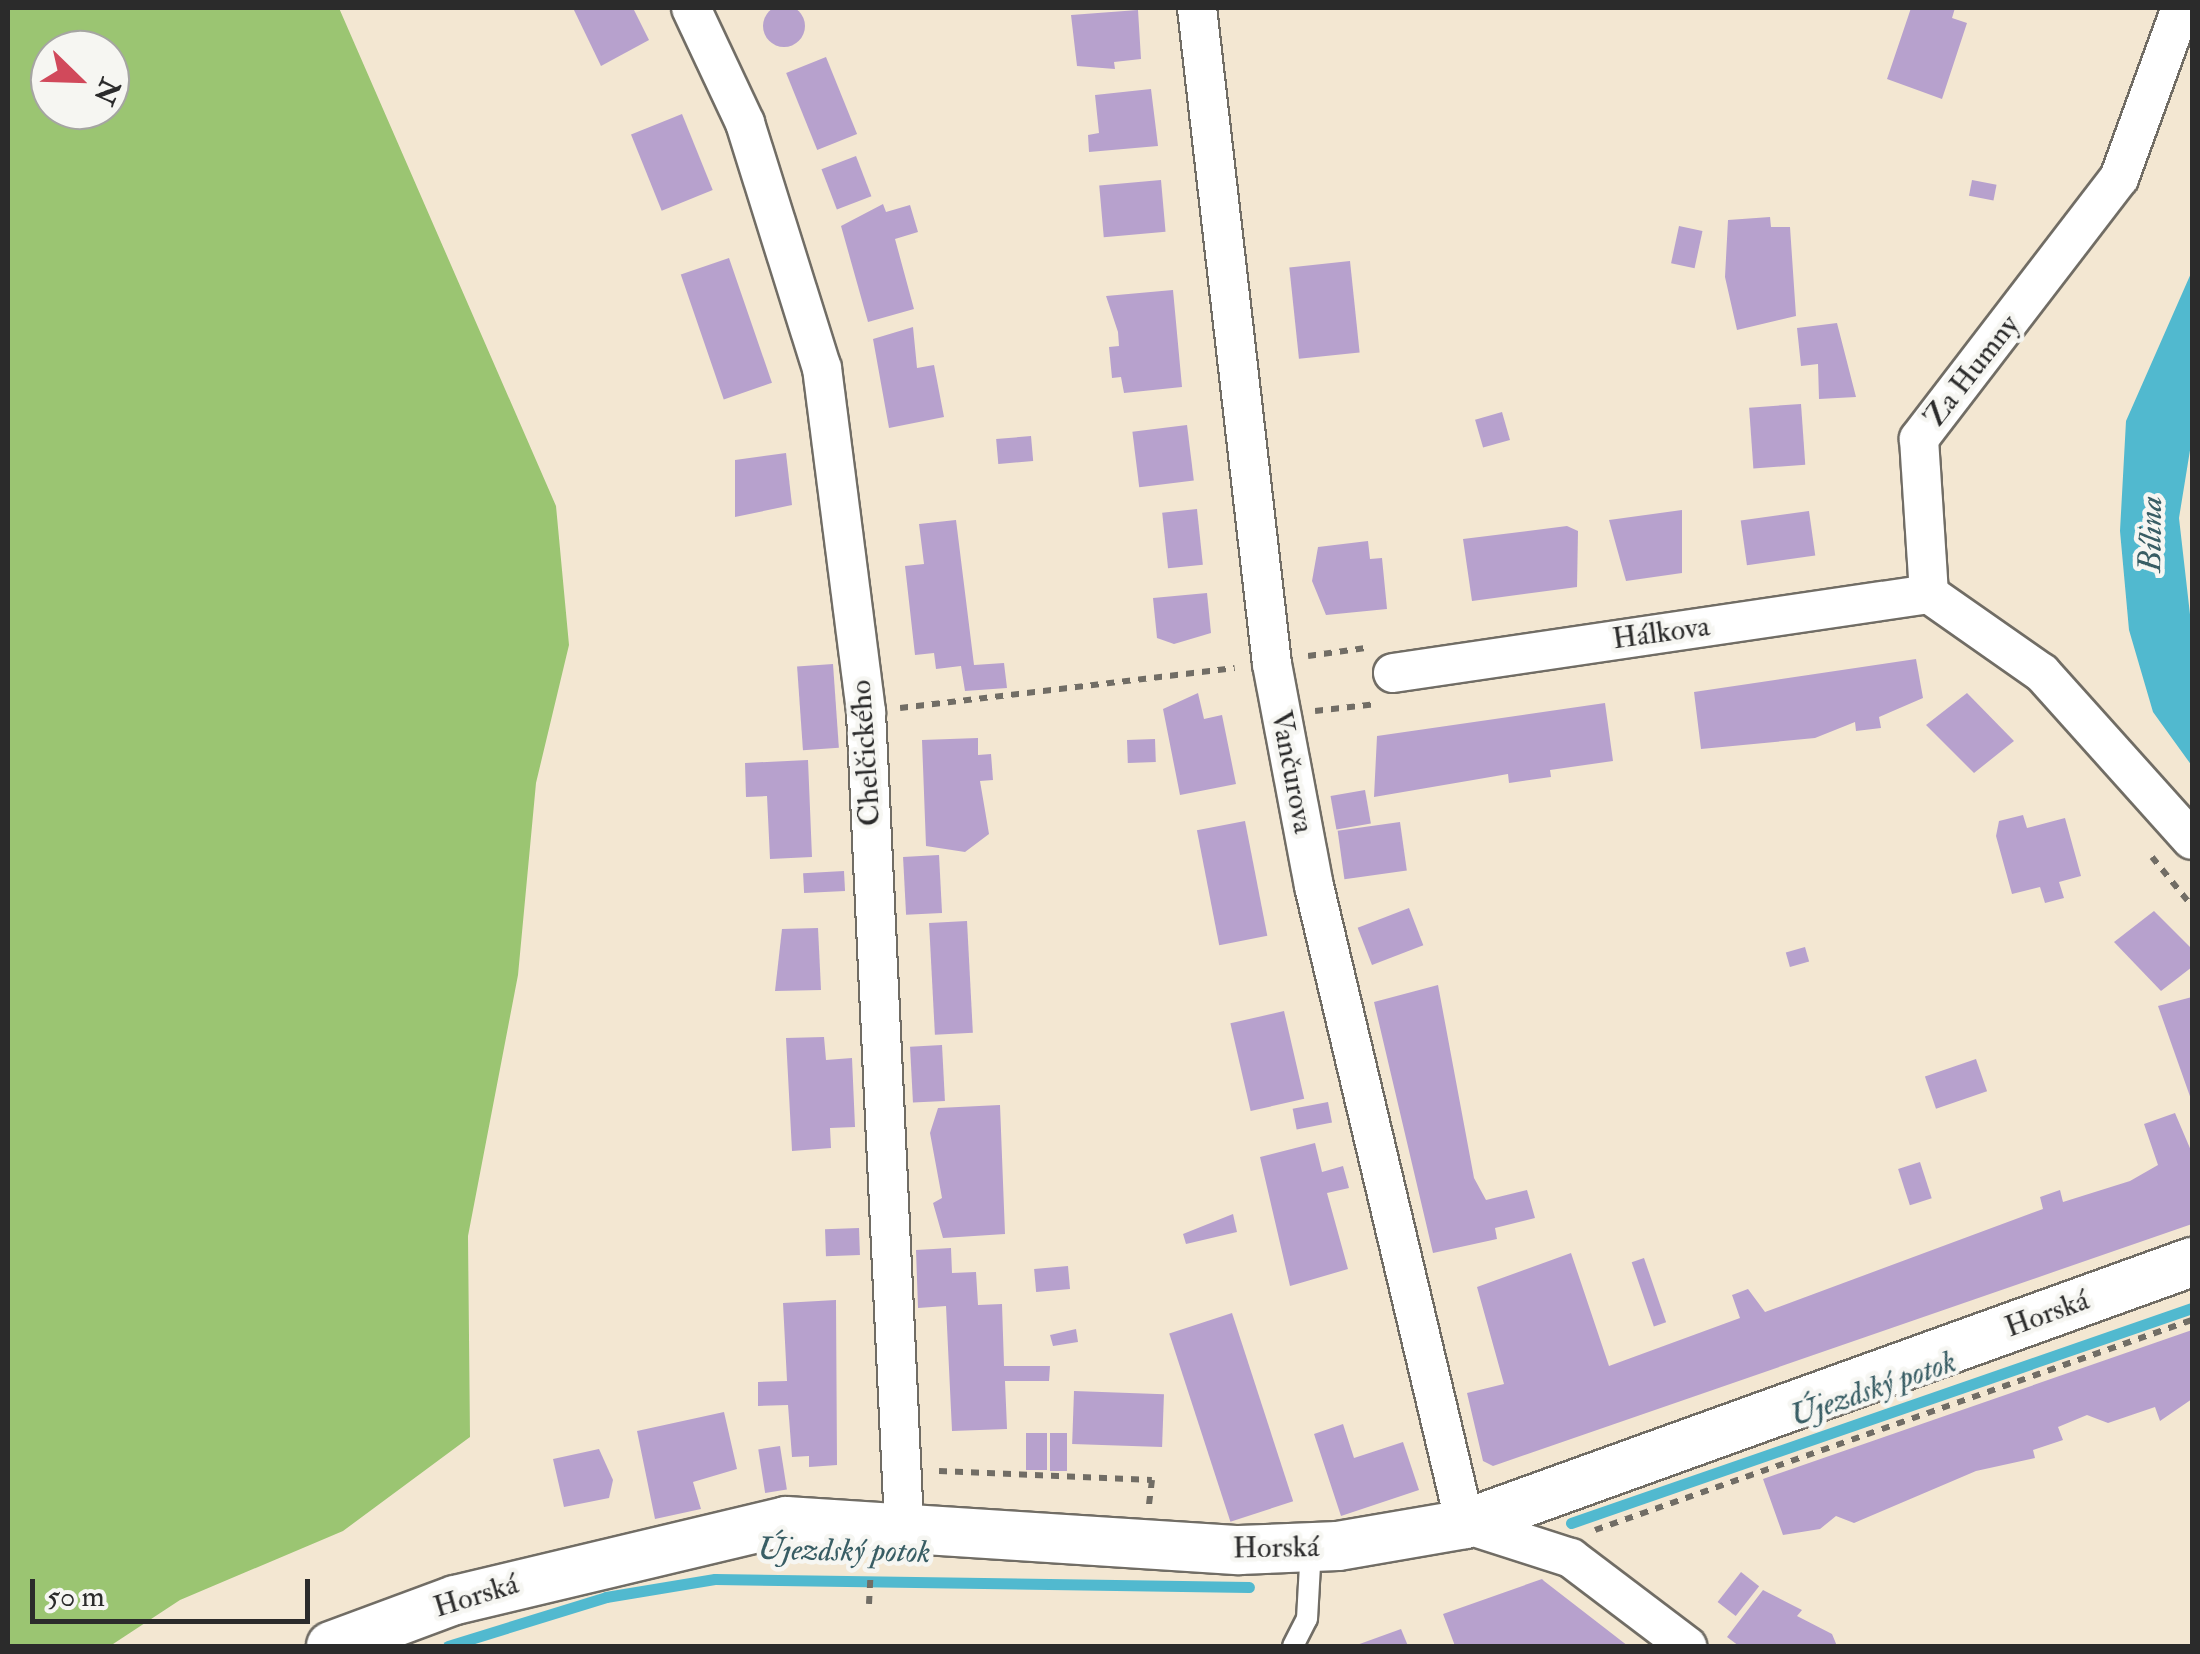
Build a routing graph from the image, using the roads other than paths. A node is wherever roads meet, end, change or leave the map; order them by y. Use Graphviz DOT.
graph roads {
  1 [pos="691,8"];
  2 [pos="1197,8"];
  3 [pos="2180,8"];
  4 [pos="1929,594"];
  5 [pos="1385,674"];
  6 [pos="2192,840"];
  7 [pos="2192,1262"];
  8 [pos="1465,1524"];
  9 [pos="888,1538"];
  10 [pos="1310,1548"];
  11 [pos="332,1646"];
  12 [pos="1294,1646"];
  13 [pos="1687,1646"];
  1 -- 9 [label="street, Chelčického"];
  2 -- 8 [label="street, Vančurova"];
  3 -- 4 [label="street, Za Humny"];
  4 -- 5 [label="street, Hálkova"];
  4 -- 6 [label="street"];
  7 -- 8 [label="street, Horská"];
  8 -- 10 [label="street, Horská"];
  8 -- 13 [label="street"];
  9 -- 10 [label="street, Horská"];
  9 -- 11 [label="street, Horská"];
  10 -- 12 [label="lane"];
}
